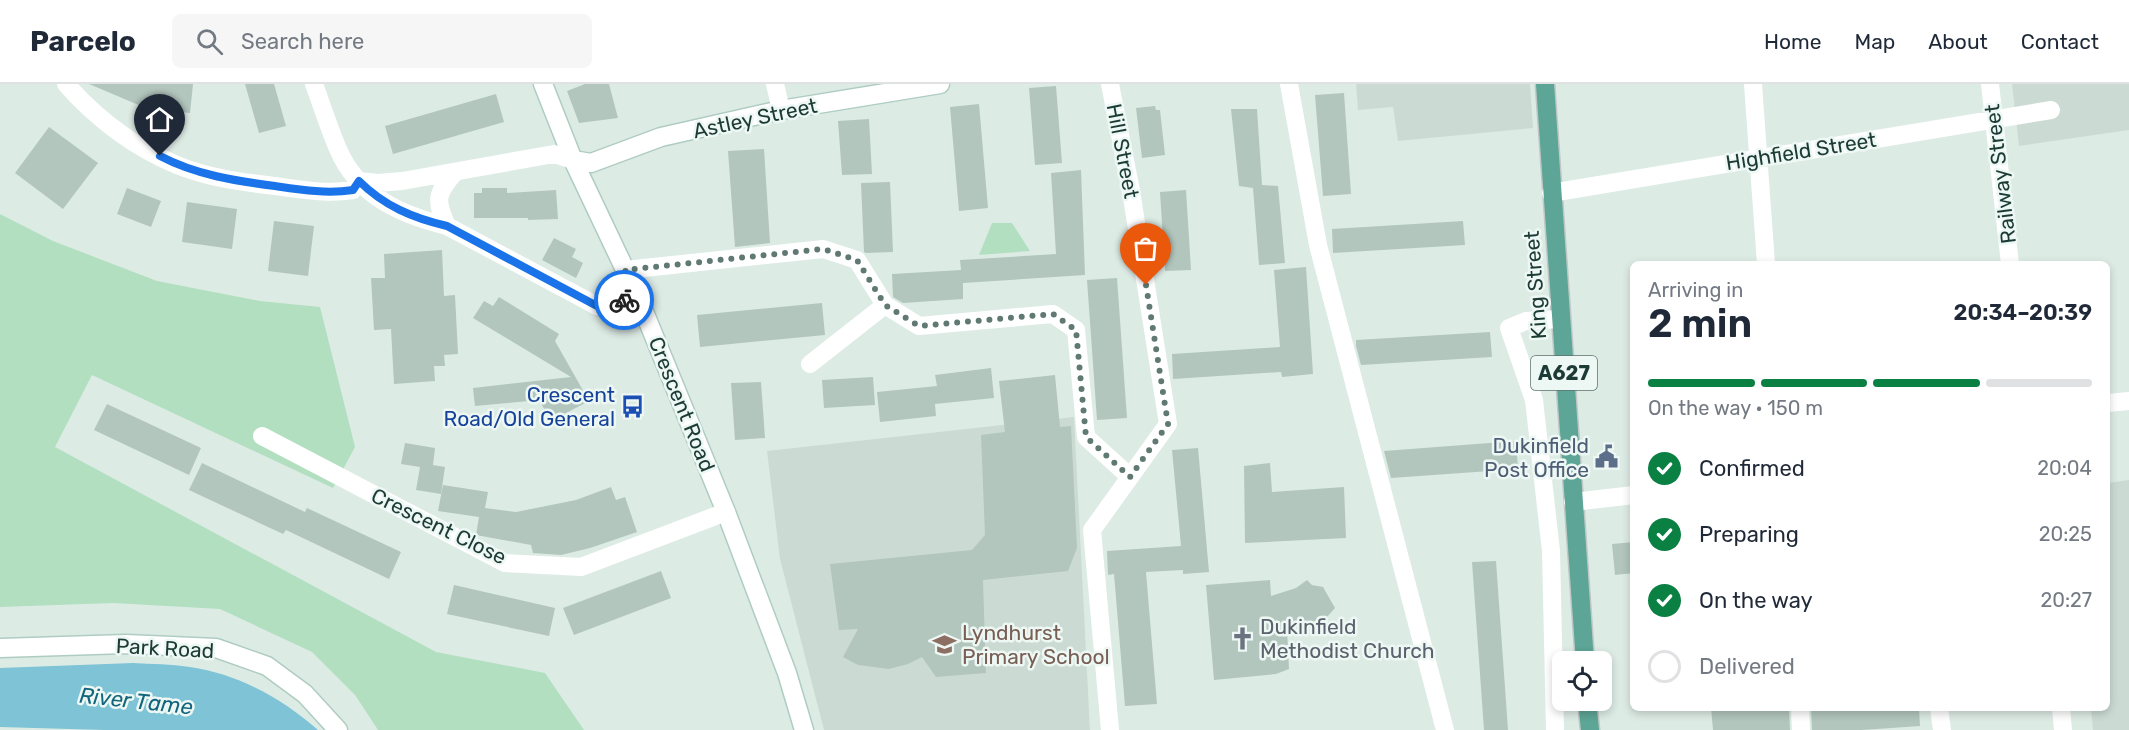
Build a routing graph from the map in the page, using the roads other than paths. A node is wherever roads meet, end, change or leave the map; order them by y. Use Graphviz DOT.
graph roads {
  1 [pos="66,84"];
  2 [pos="314,84"];
  3 [pos="543,84"];
  4 [pos="775,84"];
  5 [pos="940,84"];
  6 [pos="1110,84"];
  7 [pos="1289,84"];
  8 [pos="1545,84"];
  9 [pos="1754,84"];
  10 [pos="1990,84"];
  11 [pos="902,87"];
  12 [pos="781,110"];
  13 [pos="2051,110"];
  14 [pos="1993,119"];
  15 [pos="1758,158"];
  16 [pos="573,160"];
  17 [pos="455,172"];
  18 [pos="359,181"];
  19 [pos="1551,193"];
  20 [pos="447,226"];
  21 [pos="1766,261"];
  22 [pos="2010,261"];
  23 [pos="625,270"];
  24 [pos="638,297"];
  25 [pos="885,305"];
  26 [pos="1560,319"];
  27 [pos="810,364"];
  28 [pos="2129,401"];
  29 [pos="2110,403"];
  30 [pos="262,436"];
  31 [pos="1130,477"];
  32 [pos="1630,495"];
  33 [pos="1573,502"];
  34 [pos="726,512"];
  35 [pos="0,648"];
  36 [pos="1584,651"];
  37 [pos="1588,711"];
  38 [pos="1800,711"];
  39 [pos="1939,711"];
  40 [pos="2061,711"];
  41 [pos="338,730"];
  42 [pos="804,730"];
  43 [pos="1110,730"];
  44 [pos="1445,730"];
  45 [pos="1556,730"];
  46 [pos="1590,730"];
  47 [pos="1801,730"];
  48 [pos="1941,730"];
  49 [pos="2063,730"];
  1 -- 18 [label="street"];
  2 -- 18 [label="street"];
  3 -- 16 [label="street, Crescent Road"];
  4 -- 12 [label="street"];
  5 -- 11 [label="street, Astley Street"];
  6 -- 31 [label="street, Hill Street"];
  7 -- 44 [label="street"];
  8 -- 19 [label="main road, King Street / A627"];
  9 -- 15 [label="street"];
  10 -- 14 [label="street, Railway Street"];
  11 -- 12 [label="street, Astley Street"];
  12 -- 16 [label="street, Astley Street"];
  13 -- 14 [label="street, Highfield Street"];
  14 -- 15 [label="street, Highfield Street"];
  14 -- 22 [label="street, Railway Street"];
  15 -- 19 [label="street, Highfield Street"];
  15 -- 21 [label="street"];
  16 -- 17 [label="street, Astley Street"];
  16 -- 23 [label="street, Crescent Road"];
  17 -- 18 [label="street, Astley Street"];
  17 -- 20 [label="street"];
  18 -- 20 [label="street"];
  19 -- 26 [label="main road, King Street / A627"];
  20 -- 24 [label="street"];
  23 -- 24 [label="street, Crescent Road"];
  23 -- 25 [label="street"];
  24 -- 34 [label="street, Crescent Road"];
  25 -- 27 [label="street"];
  25 -- 31 [label="street"];
  26 -- 33 [label="main road, King Street / A627"];
  26 -- 45 [label="street"];
  28 -- 29 [label="street"];
  30 -- 34 [label="street, Crescent Close"];
  31 -- 43 [label="street, Hill Street"];
  32 -- 33 [label="street"];
  33 -- 36 [label="main road, King Street / A627"];
  34 -- 42 [label="street, Crescent Road"];
  35 -- 41 [label="street, Park Road"];
  37 -- 46 [label="main road"];
  38 -- 47 [label="street"];
  39 -- 48 [label="street"];
  40 -- 49 [label="street"];
}
